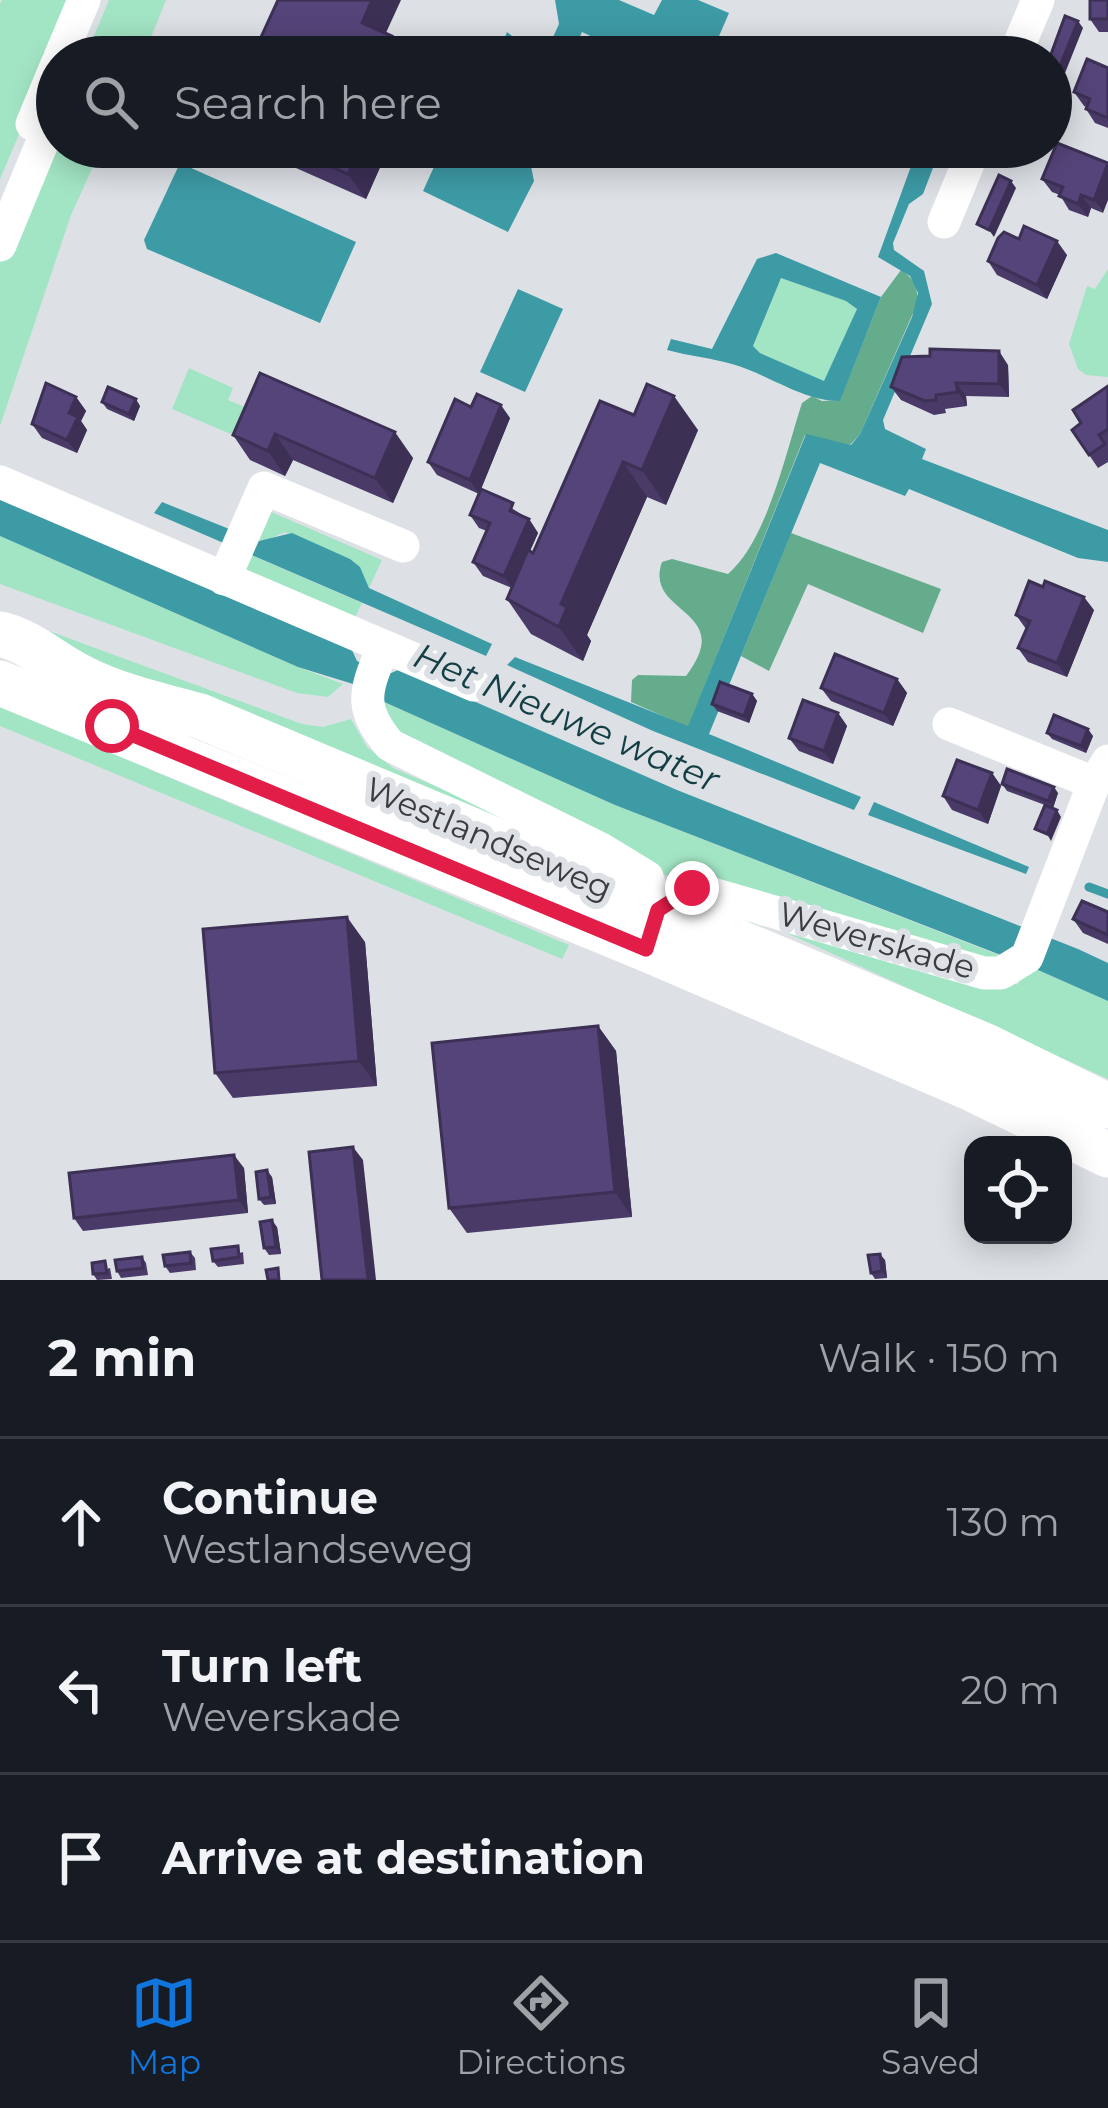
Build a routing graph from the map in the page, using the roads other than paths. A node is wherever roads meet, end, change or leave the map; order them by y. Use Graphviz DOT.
graph roads {
  1 [pos="84,0"];
  2 [pos="101,0"];
  3 [pos="1038,0"];
  4 [pos="69,36"];
  5 [pos="86,36"];
  6 [pos="1023,36"];
  7 [pos="36,114"];
  8 [pos="36,158"];
  9 [pos="967,168"];
  10 [pos="0,200"];
  11 [pos="944,222"];
  12 [pos="0,245"];
  13 [pos="0,482"];
  14 [pos="403,545"];
  15 [pos="235,555"];
  16 [pos="0,634"];
  17 [pos="374,670"];
  18 [pos="0,683"];
  19 [pos="474,685"];
  20 [pos="949,724"];
  21 [pos="1101,772"];
  22 [pos="652,929"];
  23 [pos="1108,1106"];
  24 [pos="1108,1155"];
  1 -- 4 [label="street"];
  2 -- 5 [label="street"];
  3 -- 6 [label="street"];
  7 -- 10 [label="street"];
  8 -- 12 [label="street"];
  9 -- 11 [label="street"];
  13 -- 15 [label="street"];
  14 -- 15 [label="street"];
  15 -- 17 [label="street"];
  16 -- 22 [label="main road, Westlandseweg"];
  17 -- 19 [label="street"];
  17 -- 22 [label="street"];
  18 -- 22 [label="main road, Westlandseweg"];
  20 -- 21 [label="street, Weverskade"];
  21 -- 22 [label="street, Weverskade"];
  22 -- 23 [label="main road, Westlandseweg"];
  22 -- 24 [label="main road, Westlandseweg"];
}
